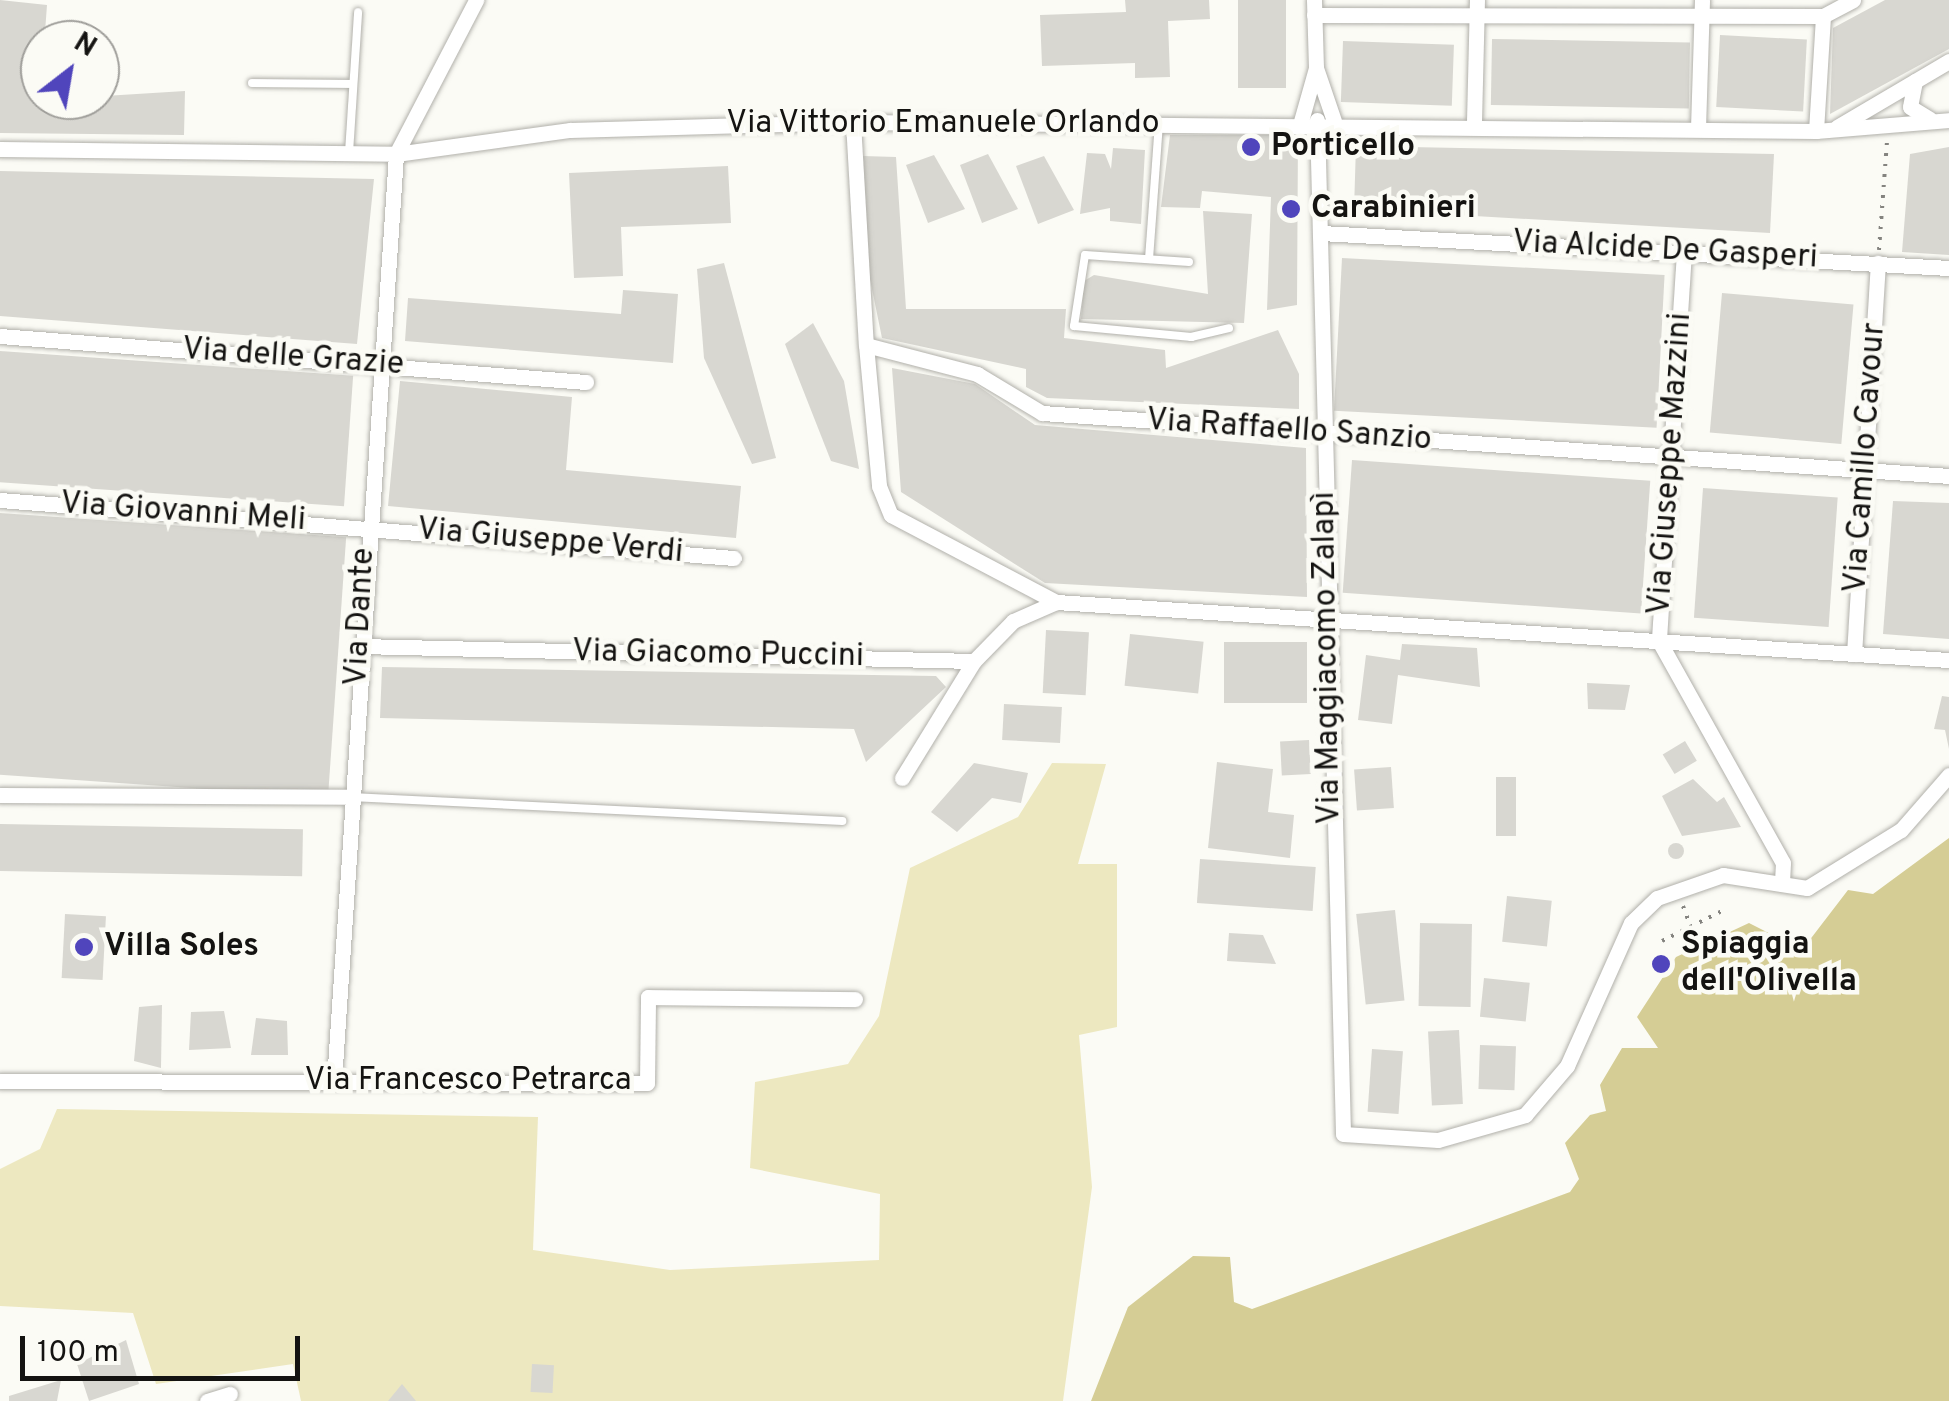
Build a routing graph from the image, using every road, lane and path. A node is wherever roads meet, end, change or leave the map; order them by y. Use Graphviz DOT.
graph roads {
  1 [pos="476,0"];
  2 [pos="1853,0"];
  3 [pos="1314,7"];
  4 [pos="1477,8"];
  5 [pos="1701,8"];
  6 [pos="358,12"];
  7 [pos="1823,16"];
  8 [pos="1949,61"];
  9 [pos="1316,68"];
  10 [pos="1920,77"];
  11 [pos="252,83"];
  12 [pos="352,84"];
  13 [pos="1944,120"];
  14 [pos="1309,121"];
  15 [pos="1334,121"];
  16 [pos="853,122"];
  17 [pos="1159,122"];
  18 [pos="1474,122"];
  19 [pos="1888,125"];
  20 [pos="1698,128"];
  21 [pos="1834,128"];
  22 [pos="1816,132"];
  23 [pos="0,149"];
  24 [pos="348,153"];
  25 [pos="396,154"];
  26 [pos="1321,233"];
  27 [pos="1684,252"];
  28 [pos="1149,259"];
  29 [pos="1189,262"];
  30 [pos="1878,263"];
  31 [pos="1949,268"];
  32 [pos="1228,328"];
  33 [pos="0,336"];
  34 [pos="866,345"];
  35 [pos="376,364"];
  36 [pos="586,382"];
  37 [pos="1323,433"];
  38 [pos="1672,456"];
  39 [pos="1865,470"];
  40 [pos="1949,476"];
  41 [pos="0,500"];
  42 [pos="367,527"];
  43 [pos="734,558"];
  44 [pos="1056,602"];
  45 [pos="1326,620"];
  46 [pos="1660,641"];
  47 [pos="360,646"];
  48 [pos="1854,654"];
  49 [pos="1949,660"];
  50 [pos="974,661"];
  51 [pos="1949,775"];
  52 [pos="902,778"];
  53 [pos="0,796"];
  54 [pos="351,797"];
  55 [pos="842,821"];
  56 [pos="1782,884"];
  57 [pos="1722,911"];
  58 [pos="1662,941"];
  59 [pos="854,999"];
  60 [pos="0,1082"];
  61 [pos="334,1082"];
  62 [pos="230,1394"];
  63 [pos="206,1401"];
  1 -- 25 [label="street"];
  2 -- 7 [label="street"];
  3 -- 4 [label="street"];
  3 -- 9 [label="street"];
  4 -- 5 [label="street"];
  4 -- 18 [label="street"];
  5 -- 7 [label="street"];
  5 -- 20 [label="street"];
  6 -- 12 [label="lane"];
  7 -- 22 [label="street"];
  8 -- 10 [label="street"];
  9 -- 14 [label="street, Via Maggiacomo Zalapì"];
  9 -- 15 [label="street"];
  10 -- 13 [label="street"];
  10 -- 21 [label="street"];
  11 -- 12 [label="lane"];
  12 -- 24 [label="lane"];
  13 -- 19 [label="street, Via Vittorio Emanuele Orlando"];
  14 -- 15 [label="street, Via Vittorio Emanuele Orlando"];
  14 -- 17 [label="street, Via Vittorio Emanuele Orlando"];
  14 -- 26 [label="street, Via Maggiacomo Zalapì"];
  15 -- 18 [label="street, Via Vittorio Emanuele Orlando"];
  16 -- 17 [label="street, Via Vittorio Emanuele Orlando"];
  16 -- 25 [label="street, Via Vittorio Emanuele Orlando"];
  16 -- 34 [label="street"];
  17 -- 28 [label="lane"];
  18 -- 20 [label="street, Via Vittorio Emanuele Orlando"];
  19 -- 21 [label="street, Via Vittorio Emanuele Orlando"];
  19 -- 30 [label="path"];
  20 -- 22 [label="street, Via Vittorio Emanuele Orlando"];
  21 -- 22 [label="street, Via Vittorio Emanuele Orlando"];
  23 -- 24 [label="street, Via Vittorio Emanuele Orlando"];
  24 -- 25 [label="street, Via Vittorio Emanuele Orlando"];
  25 -- 35 [label="street, Via Dante"];
  26 -- 27 [label="street, Via Alcide De Gasperi"];
  26 -- 37 [label="street, Via Maggiacomo Zalapì"];
  27 -- 30 [label="street, Via Alcide De Gasperi"];
  27 -- 38 [label="street, Via Giuseppe Mazzini"];
  28 -- 29 [label="lane"];
  28 -- 32 [label="lane"];
  30 -- 31 [label="street, Via Alcide De Gasperi"];
  30 -- 39 [label="street, Via Camillo Cavour"];
  33 -- 35 [label="street, Via delle Grazie"];
  34 -- 37 [label="street, Via Raffaello Sanzio"];
  34 -- 44 [label="street"];
  35 -- 36 [label="street, Via delle Grazie"];
  35 -- 42 [label="street, Via Dante"];
  37 -- 38 [label="street, Via Raffaello Sanzio"];
  37 -- 45 [label="street, Via Maggiacomo Zalapì"];
  38 -- 39 [label="street, Via Raffaello Sanzio"];
  38 -- 46 [label="street, Via Giuseppe Mazzini"];
  39 -- 40 [label="street, Via Raffaello Sanzio"];
  39 -- 48 [label="street, Via Camillo Cavour"];
  41 -- 42 [label="street, Via Giovanni Meli"];
  42 -- 43 [label="street, Via Giuseppe Verdi"];
  42 -- 47 [label="street, Via Dante"];
  44 -- 45 [label="street"];
  44 -- 50 [label="street"];
  45 -- 46 [label="street"];
  45 -- 56 [label="street, Via Maggiacomo Zalapì"];
  46 -- 48 [label="street"];
  46 -- 56 [label="street, Via Giuseppe Mazzini"];
  47 -- 50 [label="street, Via Giacomo Puccini"];
  47 -- 54 [label="street, Via Dante"];
  48 -- 49 [label="street"];
  50 -- 52 [label="street"];
  51 -- 56 [label="street"];
  53 -- 54 [label="street"];
  54 -- 55 [label="lane"];
  54 -- 61 [label="street, Via Dante"];
  57 -- 58 [label="path"];
  59 -- 61 [label="street, Via Francesco Petrarca"];
  60 -- 61 [label="street, Via Francesco Petrarca"];
  62 -- 63 [label="street"];
}
